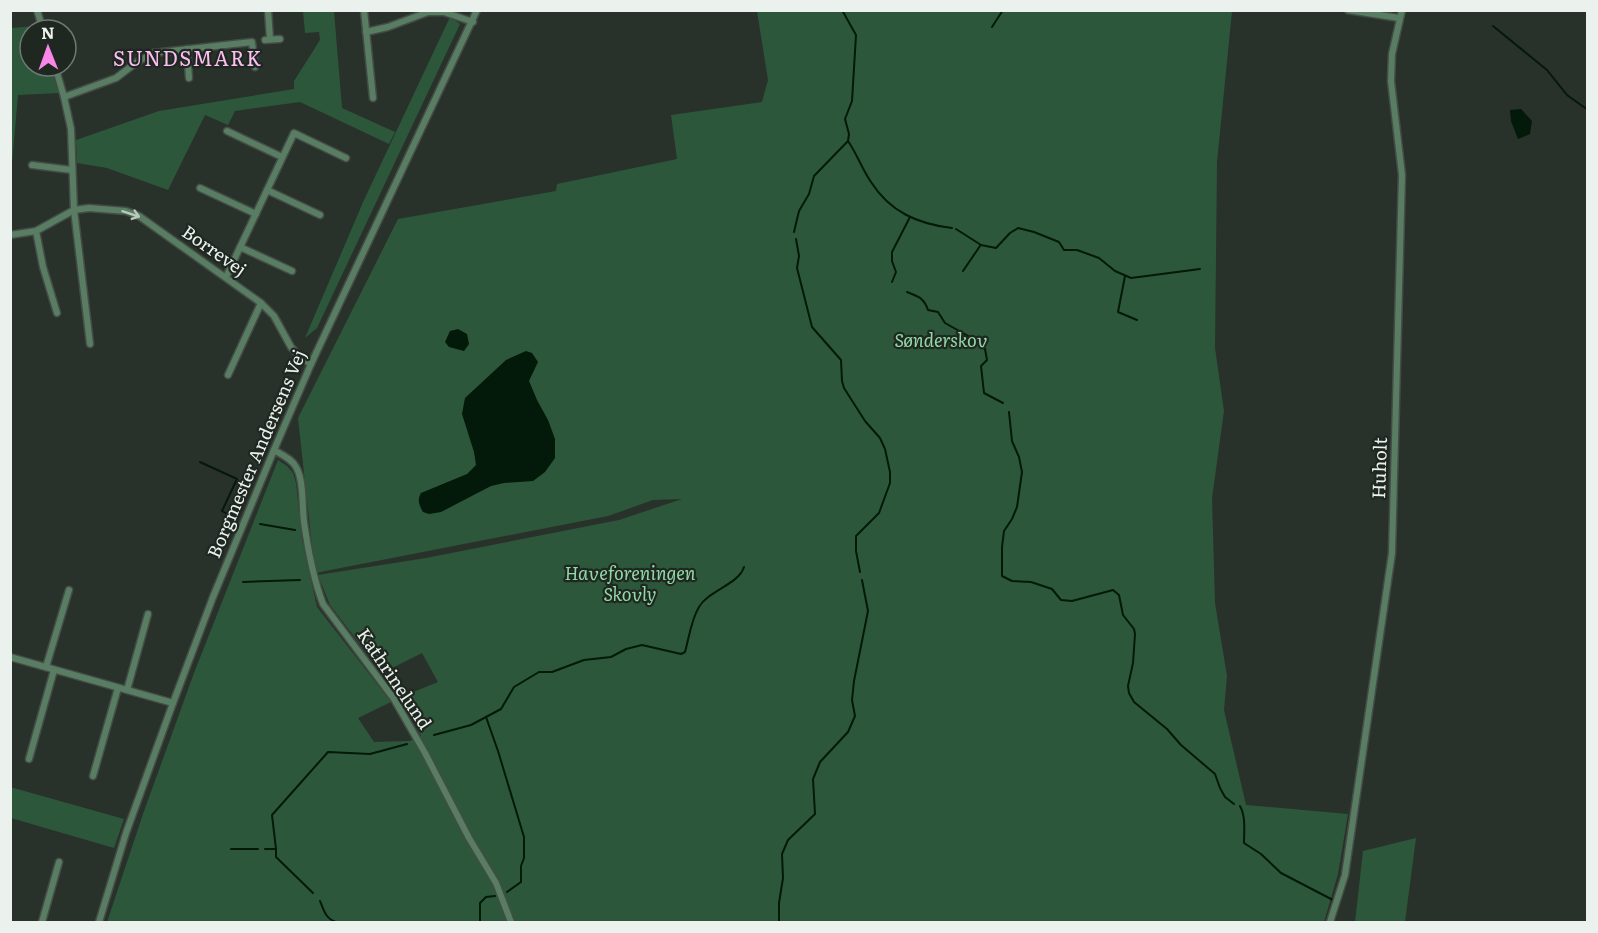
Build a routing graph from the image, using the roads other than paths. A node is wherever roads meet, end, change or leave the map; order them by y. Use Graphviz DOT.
graph roads {
  1 [pos="268,10"];
  2 [pos="364,10"];
  3 [pos="477,10"];
  4 [pos="1348,10"];
  5 [pos="1402,10"];
  6 [pos="428,11"];
  7 [pos="1399,18"];
  8 [pos="473,22"];
  9 [pos="366,32"];
  10 [pos="280,39"];
  11 [pos="187,49"];
  12 [pos="255,67"];
  13 [pos="58,78"];
  14 [pos="189,78"];
  15 [pos="64,97"];
  16 [pos="373,98"];
  17 [pos="227,131"];
  18 [pos="282,157"];
  19 [pos="346,158"];
  20 [pos="32,165"];
  21 [pos="72,170"];
  22 [pos="200,188"];
  23 [pos="267,190"];
  24 [pos="74,210"];
  25 [pos="256,214"];
  26 [pos="320,215"];
  27 [pos="36,231"];
  28 [pos="10,235"];
  29 [pos="240,247"];
  30 [pos="292,271"];
  31 [pos="226,277"];
  32 [pos="261,303"];
  33 [pos="57,313"];
  34 [pos="90,344"];
  35 [pos="311,364"];
  36 [pos="228,375"];
  37 [pos="274,450"];
  38 [pos="69,590"];
  39 [pos="148,614"];
  40 [pos="10,657"];
  41 [pos="46,667"];
  42 [pos="54,670"];
  43 [pos="118,688"];
  44 [pos="127,690"];
  45 [pos="172,703"];
  46 [pos="29,759"];
  47 [pos="93,776"];
  48 [pos="58,862"];
  49 [pos="42,922"];
  50 [pos="99,922"];
  51 [pos="511,922"];
  52 [pos="1330,922"];
  1 -- 10 [label="street"];
  2 -- 9 [label="street"];
  3 -- 8 [label="street, Borgmester Andersens Vej"];
  4 -- 7 [label="street"];
  5 -- 7 [label="street, Huholt"];
  6 -- 8 [label="street"];
  6 -- 9 [label="street"];
  7 -- 52 [label="street, Huholt"];
  8 -- 35 [label="street, Borgmester Andersens Vej"];
  9 -- 16 [label="street"];
  11 -- 12 [label="street"];
  11 -- 14 [label="street"];
  11 -- 15 [label="street"];
  13 -- 15 [label="street"];
  15 -- 21 [label="street"];
  17 -- 18 [label="street"];
  18 -- 19 [label="street"];
  18 -- 23 [label="street"];
  20 -- 21 [label="street"];
  21 -- 24 [label="street"];
  22 -- 25 [label="street"];
  23 -- 25 [label="street"];
  23 -- 26 [label="street"];
  24 -- 27 [label="street, Borrevej"];
  24 -- 31 [label="street, Borrevej, one-way"];
  24 -- 34 [label="street"];
  25 -- 29 [label="street"];
  27 -- 28 [label="street, Borrevej"];
  27 -- 33 [label="street"];
  29 -- 30 [label="street"];
  29 -- 31 [label="street"];
  31 -- 32 [label="street, Borrevej"];
  32 -- 35 [label="street, Borrevej"];
  32 -- 36 [label="street"];
  35 -- 37 [label="street, Borgmester Andersens Vej"];
  37 -- 45 [label="street, Borgmester Andersens Vej"];
  37 -- 51 [label="street, Kathrinelund"];
  38 -- 41 [label="street"];
  39 -- 44 [label="street"];
  40 -- 41 [label="street"];
  41 -- 42 [label="street"];
  42 -- 43 [label="street"];
  42 -- 46 [label="street"];
  43 -- 44 [label="street"];
  43 -- 47 [label="street"];
  44 -- 45 [label="street"];
  45 -- 50 [label="street, Borgmester Andersens Vej"];
  48 -- 49 [label="street"];
}
